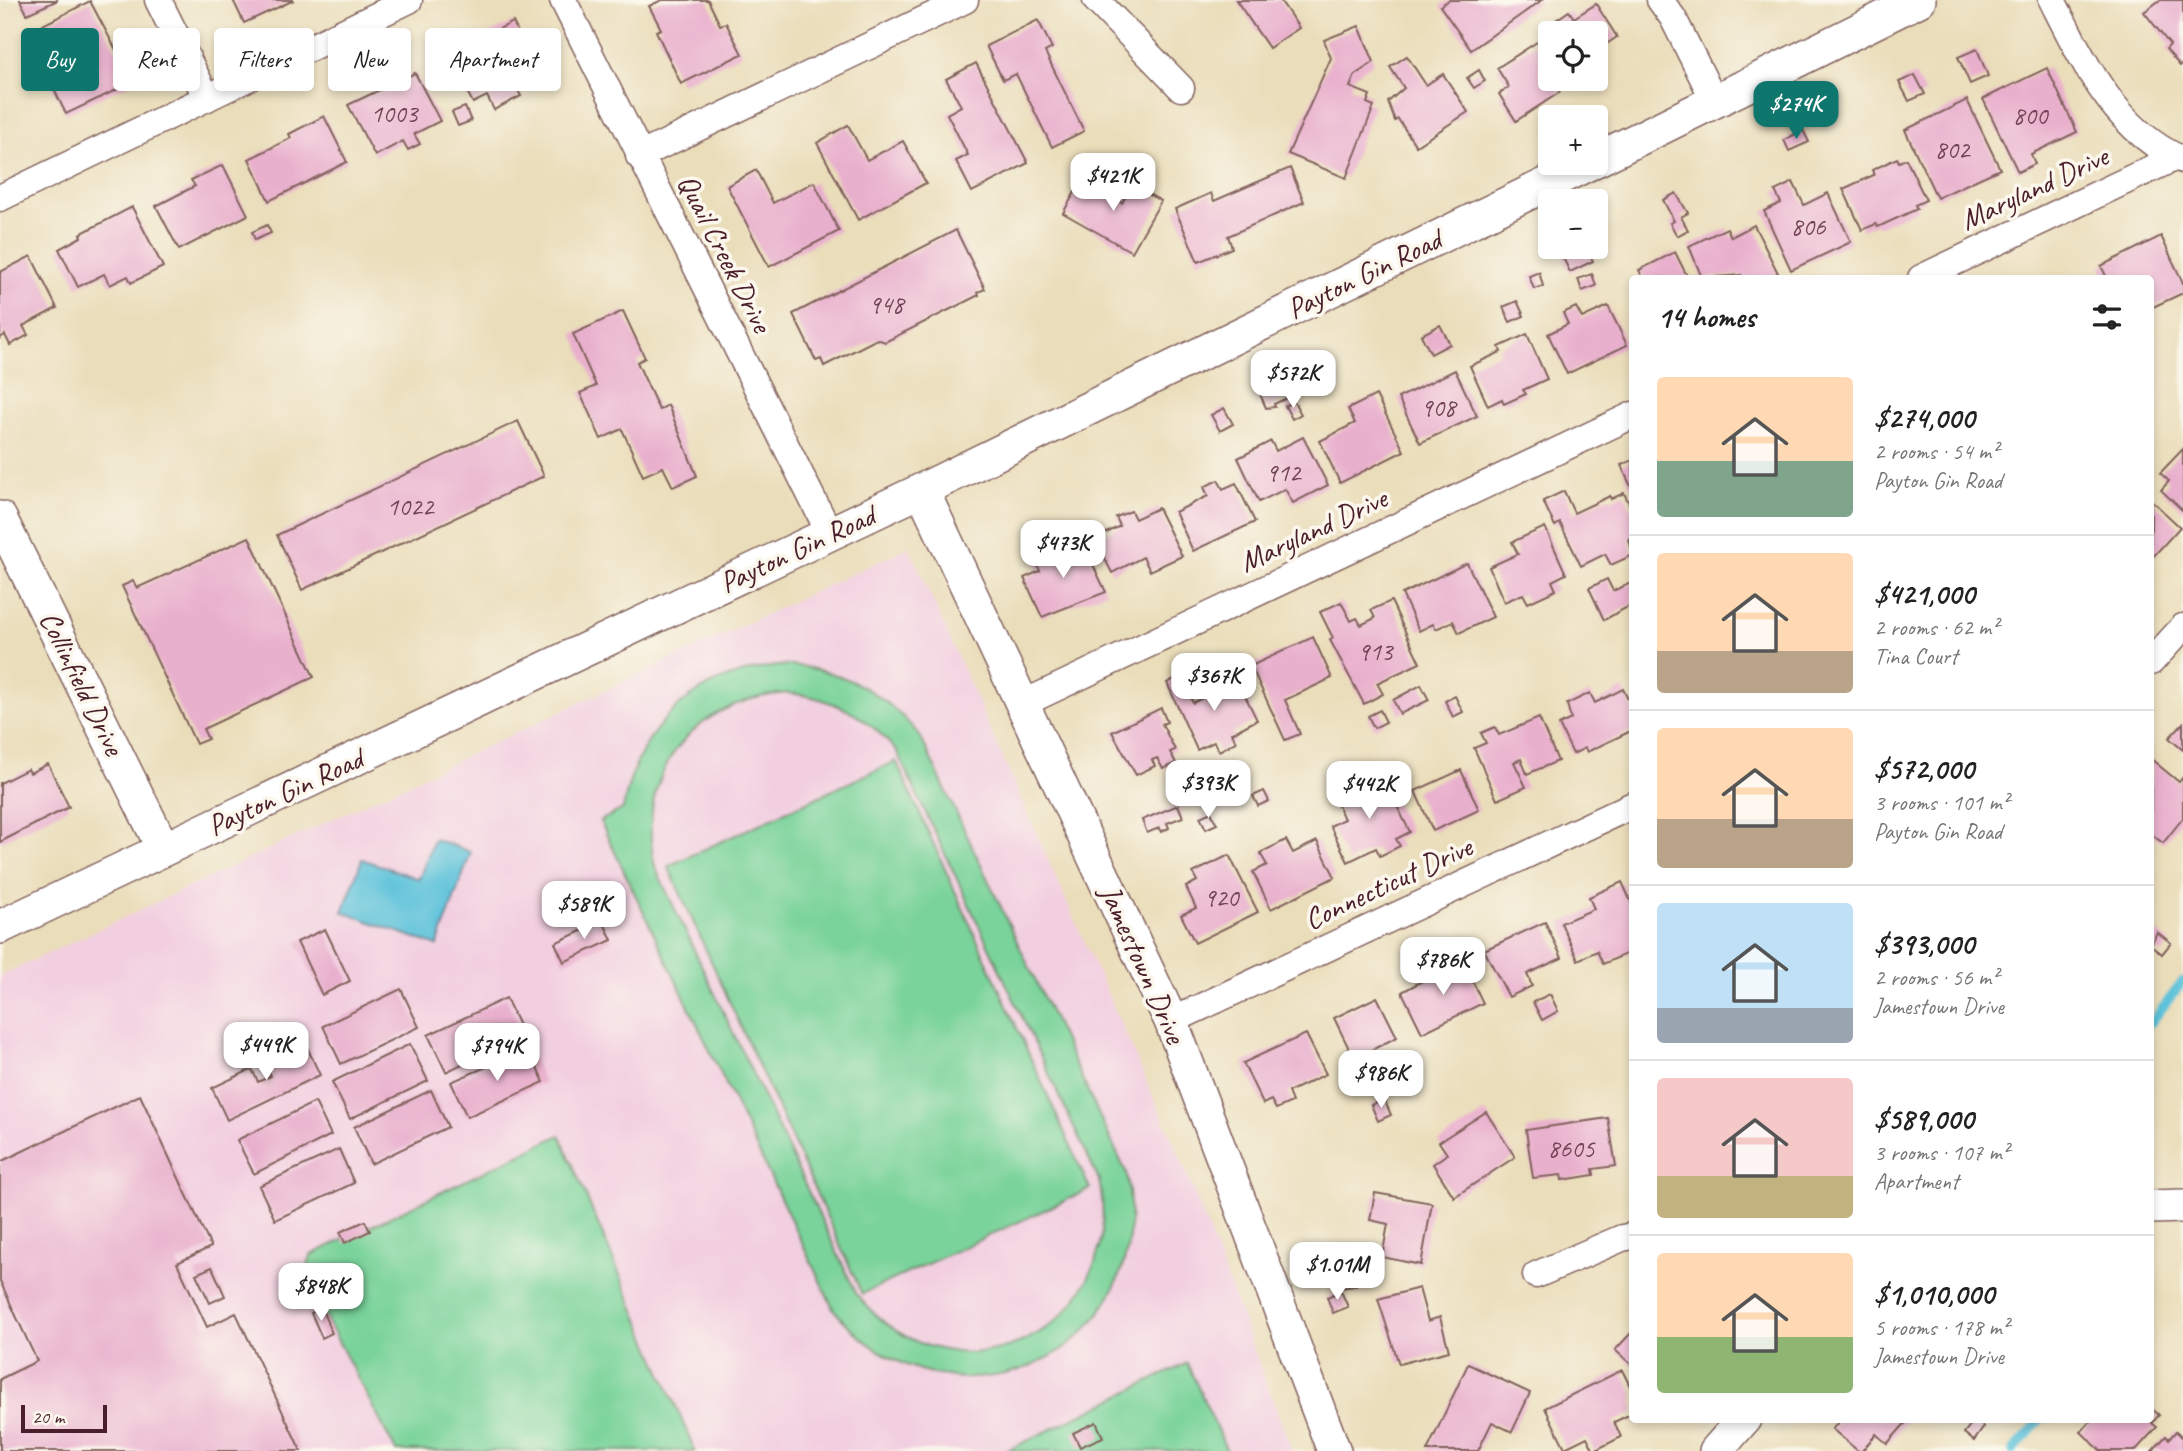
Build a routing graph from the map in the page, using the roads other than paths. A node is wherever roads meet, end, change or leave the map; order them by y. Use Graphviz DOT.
graph roads {
  1 [pos="158,0"];
  2 [pos="409,0"];
  3 [pos="563,0"];
  4 [pos="965,0"];
  5 [pos="1096,0"];
  6 [pos="1660,0"];
  7 [pos="1919,0"];
  8 [pos="2052,0"];
  9 [pos="1181,88"];
  10 [pos="207,98"];
  11 [pos="1715,102"];
  12 [pos="1608,154"];
  13 [pos="639,156"];
  14 [pos="2180,159"];
  15 [pos="1565,175"];
  16 [pos="0,198"];
  17 [pos="1928,275"];
  18 [pos="1629,417"];
  19 [pos="922,490"];
  20 [pos="0,518"];
  21 [pos="830,534"];
  22 [pos="2183,626"];
  23 [pos="2154,659"];
  24 [pos="1022,704"];
  25 [pos="1629,807"];
  26 [pos="163,849"];
  27 [pos="0,927"];
  28 [pos="1171,1021"];
  29 [pos="2183,1206"];
  30 [pos="2154,1207"];
  31 [pos="1629,1238"];
  32 [pos="1536,1275"];
  33 [pos="1740,1423"];
  34 [pos="1334,1451"];
  35 [pos="1716,1451"];
  1 -- 10 [label="street"];
  2 -- 10 [label="street"];
  3 -- 13 [label="street, Quail Creek Drive"];
  4 -- 13 [label="street"];
  5 -- 9 [label="street"];
  6 -- 11 [label="street"];
  7 -- 11 [label="street"];
  8 -- 14 [label="street"];
  10 -- 16 [label="street"];
  11 -- 12 [label="street"];
  13 -- 21 [label="street, Quail Creek Drive"];
  14 -- 17 [label="street, Maryland Drive"];
  15 -- 19 [label="street, Payton Gin Road"];
  18 -- 24 [label="street, Maryland Drive"];
  19 -- 21 [label="street, Payton Gin Road"];
  19 -- 24 [label="street, Jamestown Drive"];
  20 -- 26 [label="street, Collinfield Drive"];
  21 -- 26 [label="street, Payton Gin Road"];
  22 -- 23 [label="street"];
  24 -- 28 [label="street, Jamestown Drive"];
  25 -- 28 [label="street, Connecticut Drive"];
  26 -- 27 [label="street, Payton Gin Road"];
  28 -- 34 [label="street, Jamestown Drive"];
  29 -- 30 [label="street"];
  31 -- 32 [label="street"];
  33 -- 35 [label="street"];
}
